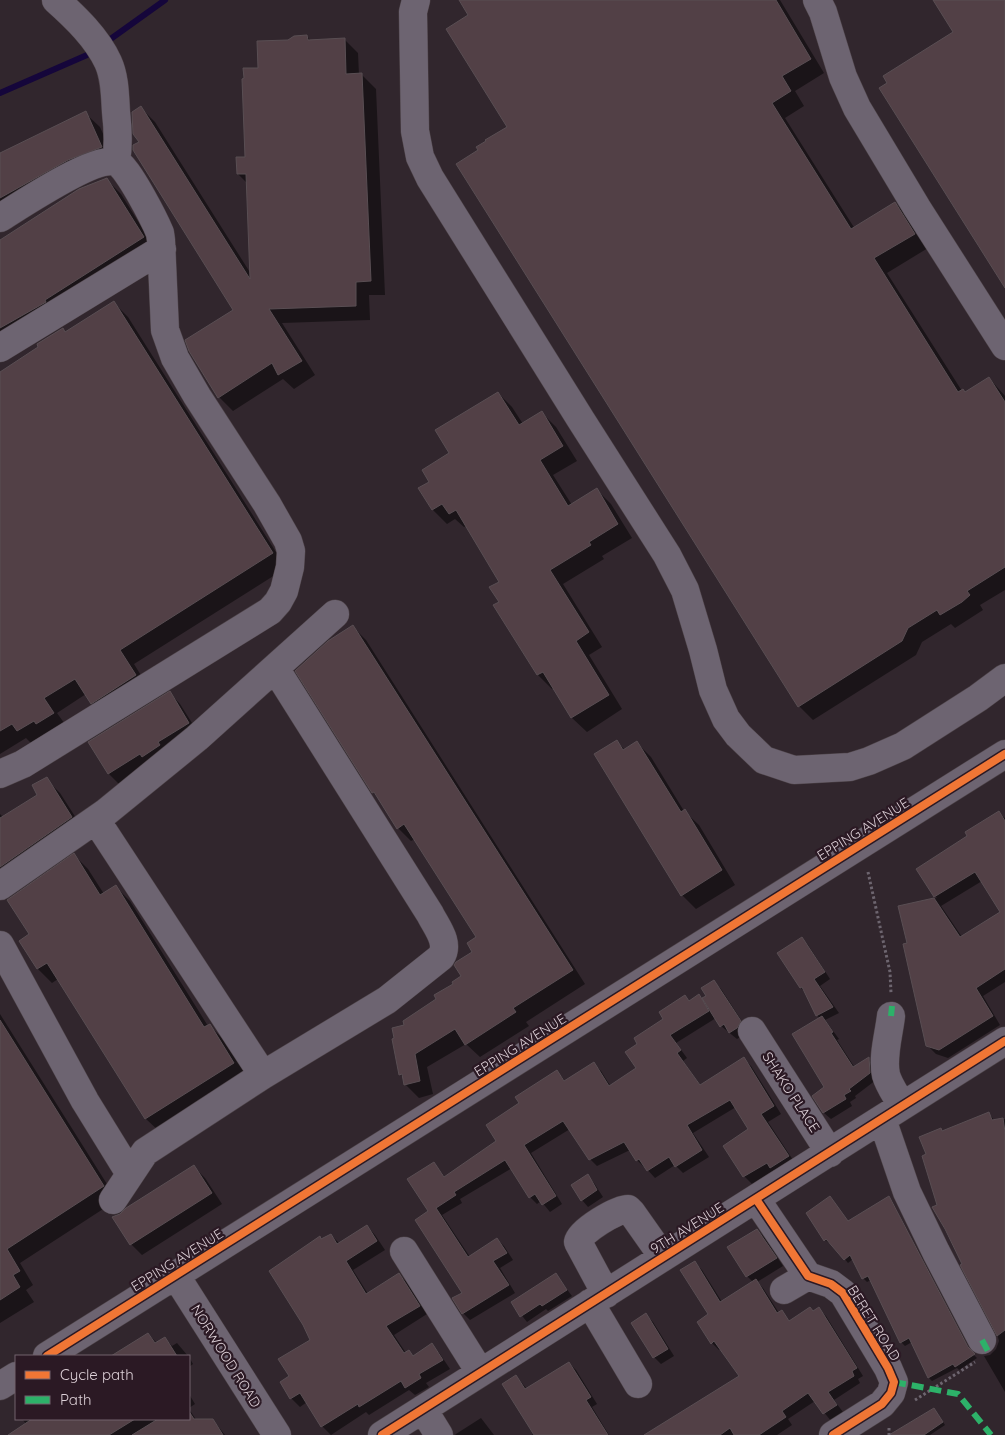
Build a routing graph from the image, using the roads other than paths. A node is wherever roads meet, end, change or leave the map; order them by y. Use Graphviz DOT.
graph roads {
  1 [pos="56,0"];
  2 [pos="416,0"];
  3 [pos="817,0"];
  4 [pos="116,162"];
  5 [pos="0,218"];
  6 [pos="162,249"];
  7 [pos="1005,346"];
  8 [pos="0,348"];
  9 [pos="335,614"];
  10 [pos="275,668"];
  11 [pos="1005,678"];
  12 [pos="1005,754"];
  13 [pos="0,774"];
  14 [pos="96,820"];
  15 [pos="0,886"];
  16 [pos="0,945"];
  17 [pos="891,1008"];
  18 [pos="752,1031"];
  19 [pos="1005,1041"];
  20 [pos="263,1075"];
  21 [pos="892,1112"];
  22 [pos="830,1153"];
  23 [pos="130,1174"];
  24 [pos="756,1199"];
  25 [pos="113,1200"];
  26 [pos="404,1251"];
  27 [pos="663,1257"];
  28 [pos="176,1276"];
  29 [pos="808,1276"];
  30 [pos="784,1290"];
  31 [pos="598,1299"];
  32 [pos="981,1349"];
  33 [pos="49,1355"];
  34 [pos="480,1372"];
  35 [pos="15,1377"];
  36 [pos="638,1384"];
  37 [pos="0,1386"];
  38 [pos="423,1409"];
  39 [pos="277,1435"];
  40 [pos="382,1435"];
  41 [pos="439,1435"];
  42 [pos="833,1435"];
  1 -- 4 [label="street"];
  2 -- 11 [label="street"];
  3 -- 7 [label="street"];
  4 -- 5 [label="street"];
  4 -- 6 [label="street"];
  6 -- 8 [label="street"];
  6 -- 13 [label="street"];
  9 -- 10 [label="street"];
  10 -- 14 [label="street"];
  10 -- 20 [label="street"];
  12 -- 28 [label="street, EPPING AVENUE"];
  14 -- 15 [label="street"];
  14 -- 20 [label="street"];
  16 -- 23 [label="street"];
  17 -- 21 [label="street"];
  18 -- 22 [label="street, SHAKO PLACE"];
  19 -- 21 [label="street, 9TH AVENUE"];
  20 -- 23 [label="street"];
  21 -- 22 [label="street, 9TH AVENUE"];
  21 -- 32 [label="street"];
  22 -- 24 [label="street, 9TH AVENUE"];
  23 -- 25 [label="street"];
  24 -- 27 [label="street, 9TH AVENUE"];
  24 -- 29 [label="street"];
  26 -- 34 [label="street"];
  27 -- 31 [label="street, 9TH AVENUE"];
  27 -- 31 [label="street"];
  28 -- 33 [label="street, EPPING AVENUE"];
  28 -- 39 [label="street, NORWOOD ROAD"];
  29 -- 30 [label="street"];
  29 -- 42 [label="street, BERET ROAD"];
  31 -- 34 [label="street, 9TH AVENUE"];
  31 -- 36 [label="street"];
  34 -- 38 [label="street, 9TH AVENUE"];
  35 -- 37 [label="street"];
  38 -- 40 [label="street, 9TH AVENUE"];
  38 -- 41 [label="street"];
}
